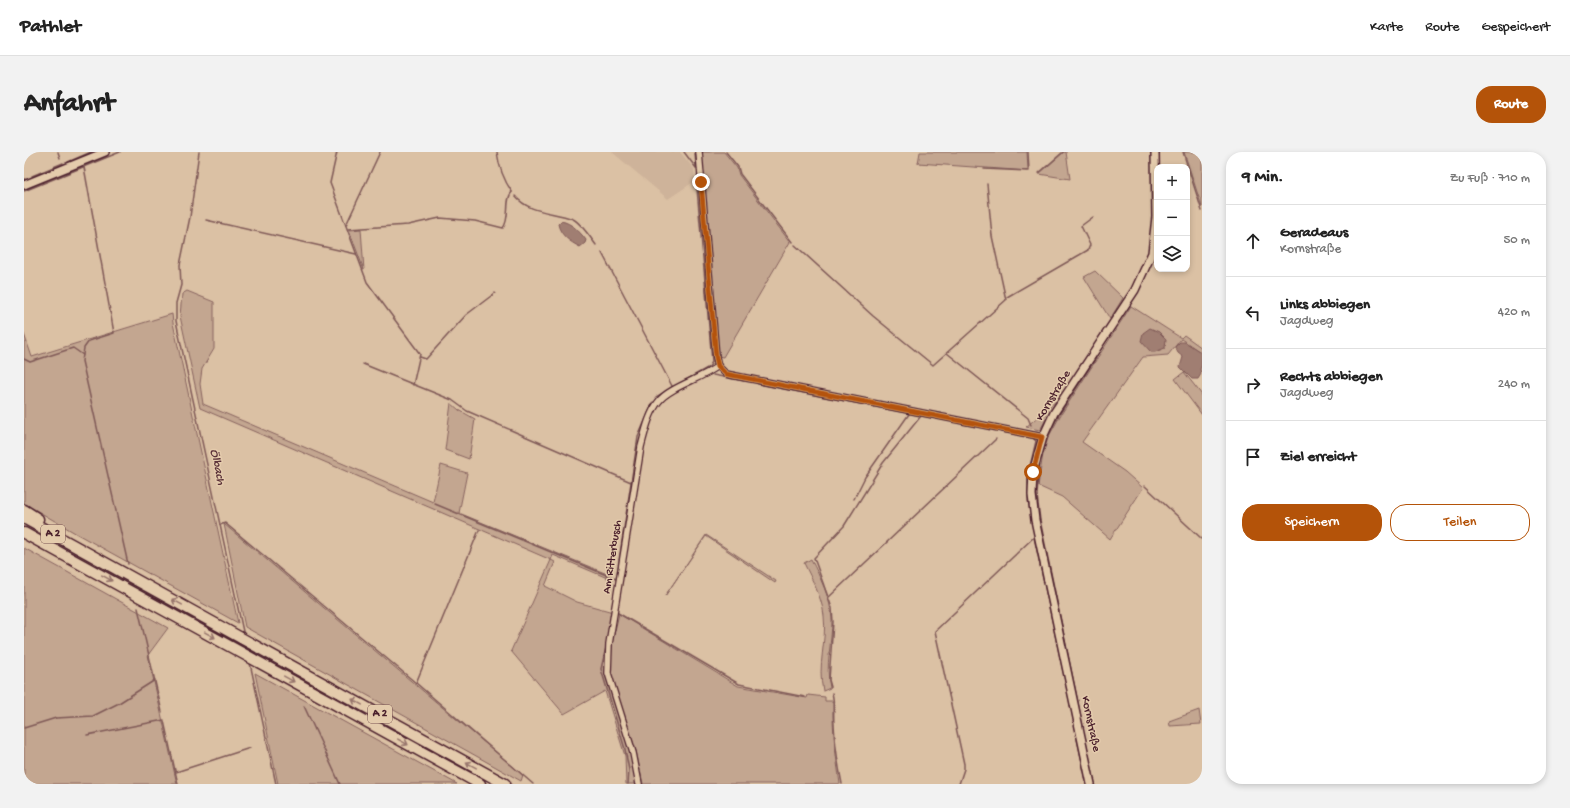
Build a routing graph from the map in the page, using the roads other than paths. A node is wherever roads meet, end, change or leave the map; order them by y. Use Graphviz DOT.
graph roads {
  1 [pos="105,152"];
  2 [pos="698,152"];
  3 [pos="1155,152"];
  4 [pos="24,186"];
  5 [pos="718,366"];
  6 [pos="1042,437"];
  7 [pos="24,510"];
  8 [pos="24,518"];
  9 [pos="24,532"];
  10 [pos="24,539"];
  11 [pos="82,550"];
  12 [pos="76,561"];
  13 [pos="480,784"];
  14 [pos="505,784"];
  15 [pos="639,784"];
  16 [pos="1091,784"];
  1 -- 4 [label="street"];
  2 -- 5 [label="street"];
  3 -- 6 [label="street, Kornstraße"];
  5 -- 6 [label="street"];
  5 -- 15 [label="street, Am Ritterbusch"];
  6 -- 16 [label="street, Kornstraße"];
  7 -- 11 [label="highway"];
  8 -- 11 [label="highway, A 2"];
  9 -- 12 [label="highway, A 2"];
  10 -- 12 [label="highway"];
  14 -- 11 [label="highway, A 2, one-way"];
  12 -- 13 [label="highway, A 2, one-way"];
}
